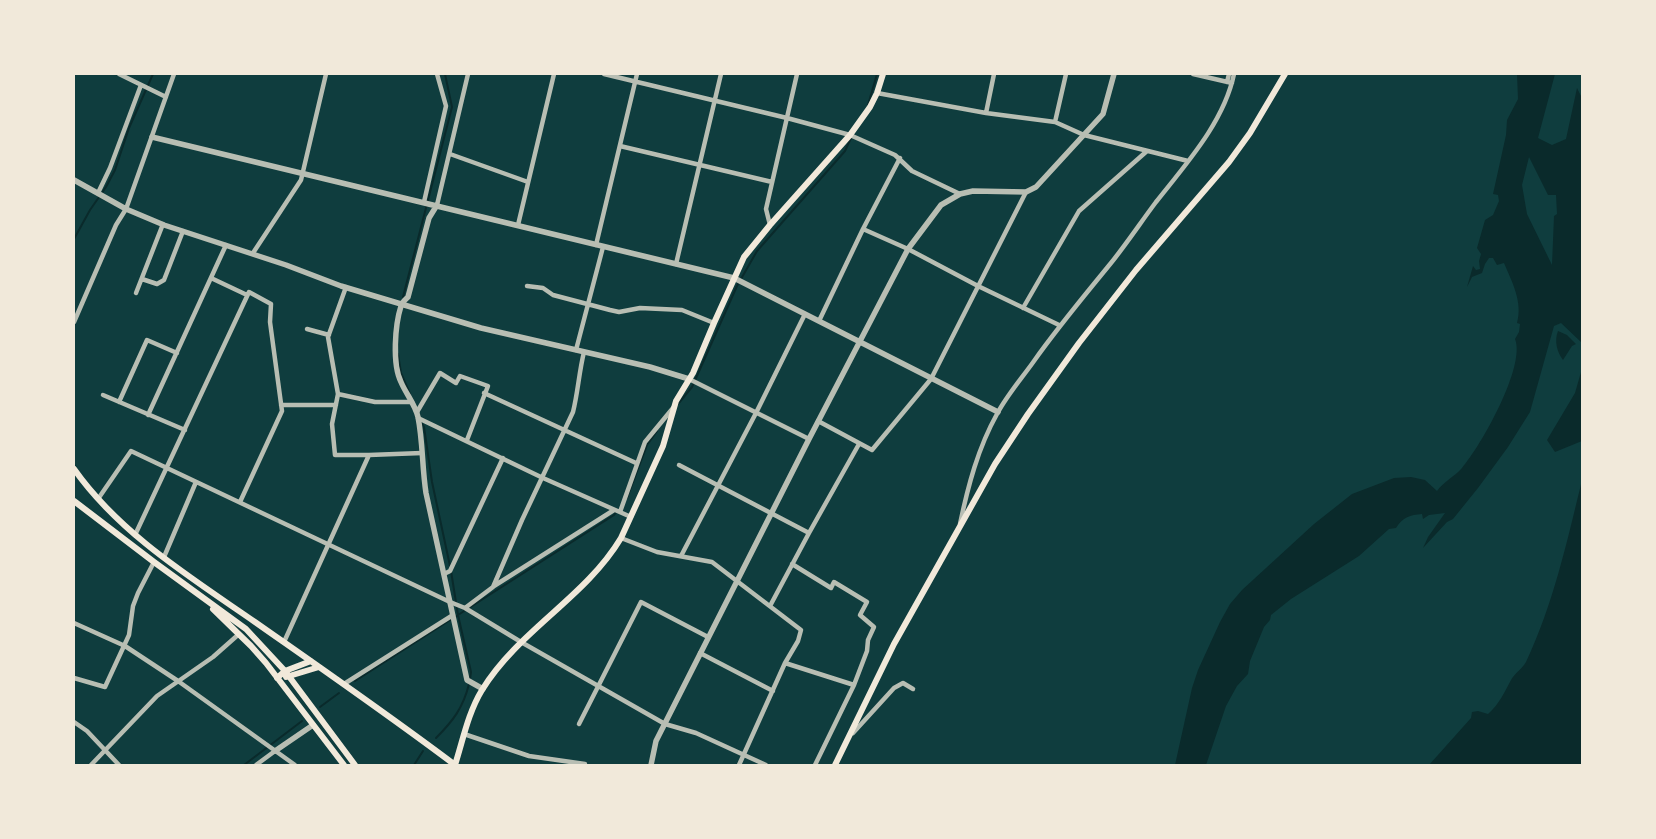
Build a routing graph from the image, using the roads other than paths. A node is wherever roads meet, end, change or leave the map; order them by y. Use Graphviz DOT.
graph roads {
  1 [pos="119,74"];
  2 [pos="174,74"];
  3 [pos="326,74"];
  4 [pos="437,74"];
  5 [pos="468,74"];
  6 [pos="554,74"];
  7 [pos="604,74"];
  8 [pos="638,74"];
  9 [pos="721,74"];
  10 [pos="797,74"];
  11 [pos="883,74"];
  12 [pos="994,74"];
  13 [pos="1066,74"];
  14 [pos="1114,74"];
  15 [pos="1192,74"];
  16 [pos="1229,74"];
  17 [pos="1234,74"];
  18 [pos="1285,74"];
  19 [pos="636,82"];
  20 [pos="1230,83"];
  21 [pos="141,85"];
  22 [pos="877,93"];
  23 [pos="166,97"];
  24 [pos="715,100"];
  25 [pos="986,113"];
  26 [pos="786,118"];
  27 [pos="1055,122"];
  28 [pos="850,135"];
  29 [pos="1084,135"];
  30 [pos="152,137"];
  31 [pos="620,146"];
  32 [pos="1147,151"];
  33 [pos="450,154"];
  34 [pos="900,158"];
  35 [pos="1188,161"];
  36 [pos="699,165"];
  37 [pos="303,174"];
  38 [pos="74,180"];
  39 [pos="528,182"];
  40 [pos="772,182"];
  41 [pos="1026,192"];
  42 [pos="960,194"];
  43 [pos="100,195"];
  44 [pos="424,202"];
  45 [pos="437,205"];
  46 [pos="126,209"];
  47 [pos="163,224"];
  48 [pos="518,225"];
  49 [pos="770,225"];
  50 [pos="863,229"];
  51 [pos="183,231"];
  52 [pos="226,245"];
  53 [pos="596,245"];
  54 [pos="603,247"];
  55 [pos="908,248"];
  56 [pos="253,253"];
  57 [pos="676,264"];
  58 [pos="211,278"];
  59 [pos="734,278"];
  60 [pos="142,279"];
  61 [pos="527,286"];
  62 [pos="978,286"];
  63 [pos="346,287"];
  64 [pos="136,292"];
  65 [pos="247,295"];
  66 [pos="401,304"];
  67 [pos="588,305"];
  68 [pos="1023,308"];
  69 [pos="805,314"];
  70 [pos="819,321"];
  71 [pos="74,322"];
  72 [pos="714,323"];
  73 [pos="1059,325"];
  74 [pos="307,329"];
  75 [pos="328,335"];
  76 [pos="860,342"];
  77 [pos="576,350"];
  78 [pos="584,352"];
  79 [pos="177,353"];
  80 [pos="690,379"];
  81 [pos="931,379"];
  82 [pos="484,393"];
  83 [pos="338,394"];
  84 [pos="103,395"];
  85 [pos="119,402"];
  86 [pos="412,402"];
  87 [pos="281,405"];
  88 [pos="336,405"];
  89 [pos="674,406"];
  90 [pos="998,412"];
  91 [pos="756,413"];
  92 [pos="148,415"];
  93 [pos="418,415"];
  94 [pos="818,421"];
  95 [pos="185,430"];
  96 [pos="565,430"];
  97 [pos="808,439"];
  98 [pos="467,440"];
  99 [pos="859,444"];
  100 [pos="422,453"];
  101 [pos="369,455"];
  102 [pos="503,458"];
  103 [pos="636,463"];
  104 [pos="679,465"];
  105 [pos="167,468"];
  106 [pos="74,469"];
  107 [pos="543,478"];
  108 [pos="196,482"];
  109 [pos="717,485"];
  110 [pos="98,500"];
  111 [pos="74,501"];
  112 [pos="240,502"];
  113 [pos="617,511"];
  114 [pos="771,513"];
  115 [pos="631,517"];
  116 [pos="959,526"];
  117 [pos="809,533"];
  118 [pos="135,535"];
  119 [pos="621,538"];
  120 [pos="327,544"];
  121 [pos="681,556"];
  122 [pos="164,557"];
  123 [pos="154,562"];
  124 [pos="792,564"];
  125 [pos="444,574"];
  126 [pos="178,580"];
  127 [pos="737,581"];
  128 [pos="493,587"];
  129 [pos="450,602"];
  130 [pos="770,606"];
  131 [pos="465,608"];
  132 [pos="453,615"];
  133 [pos="74,623"];
  134 [pos="239,634"];
  135 [pos="708,637"];
  136 [pos="284,642"];
  137 [pos="521,642"];
  138 [pos="125,646"];
  139 [pos="700,653"];
  140 [pos="311,661"];
  141 [pos="785,663"];
  142 [pos="319,667"];
  143 [pos="287,674"];
  144 [pos="74,678"];
  145 [pos="277,678"];
  146 [pos="178,681"];
  147 [pos="344,684"];
  148 [pos="854,685"];
  149 [pos="599,687"];
  150 [pos="482,689"];
  151 [pos="914,689"];
  152 [pos="773,691"];
  153 [pos="74,722"];
  154 [pos="313,724"];
  155 [pos="579,724"];
  156 [pos="665,724"];
  157 [pos="464,734"];
  158 [pos="848,739"];
  159 [pos="105,750"];
  160 [pos="275,751"];
  161 [pos="744,756"];
  162 [pos="91,765"];
  163 [pos="119,765"];
  164 [pos="256,765"];
  165 [pos="295,765"];
  166 [pos="344,765"];
  167 [pos="355,765"];
  168 [pos="455,765"];
  169 [pos="584,765"];
  170 [pos="651,765"];
  171 [pos="740,765"];
  172 [pos="766,765"];
  173 [pos="815,765"];
  174 [pos="835,765"];
  1 -- 21 [label="street"];
  2 -- 23 [label="street"];
  3 -- 37 [label="street"];
  4 -- 44 [label="street"];
  5 -- 33 [label="street"];
  6 -- 39 [label="street"];
  7 -- 19 [label="street"];
  8 -- 19 [label="street"];
  9 -- 24 [label="street"];
  10 -- 26 [label="street"];
  11 -- 22 [label="main road"];
  12 -- 25 [label="street"];
  13 -- 27 [label="street"];
  14 -- 29 [label="street"];
  15 -- 20 [label="street"];
  16 -- 20 [label="street"];
  17 -- 20 [label="street"];
  18 -- 116 [label="main road"];
  19 -- 24 [label="street"];
  19 -- 31 [label="street"];
  20 -- 35 [label="street"];
  21 -- 23 [label="street"];
  21 -- 43 [label="street"];
  22 -- 25 [label="street"];
  22 -- 28 [label="main road"];
  23 -- 30 [label="street"];
  24 -- 26 [label="street"];
  24 -- 36 [label="street"];
  25 -- 27 [label="street"];
  26 -- 28 [label="street"];
  26 -- 40 [label="street"];
  27 -- 29 [label="street"];
  28 -- 34 [label="street"];
  28 -- 49 [label="main road"];
  29 -- 32 [label="street"];
  29 -- 41 [label="street"];
  30 -- 37 [label="street"];
  30 -- 46 [label="street"];
  31 -- 36 [label="street"];
  31 -- 53 [label="street"];
  32 -- 35 [label="street"];
  32 -- 68 [label="street"];
  33 -- 39 [label="street"];
  33 -- 45 [label="street"];
  34 -- 42 [label="street"];
  34 -- 50 [label="street"];
  35 -- 73 [label="street"];
  36 -- 40 [label="street"];
  36 -- 57 [label="street"];
  37 -- 44 [label="street"];
  37 -- 56 [label="street"];
  38 -- 43 [label="street"];
  39 -- 48 [label="street"];
  40 -- 49 [label="street"];
  41 -- 42 [label="street"];
  41 -- 62 [label="street"];
  42 -- 55 [label="street"];
  43 -- 46 [label="street"];
  44 -- 45 [label="street"];
  45 -- 48 [label="street"];
  45 -- 66 [label="street"];
  46 -- 47 [label="street"];
  46 -- 71 [label="street"];
  47 -- 51 [label="street"];
  47 -- 60 [label="street"];
  48 -- 53 [label="street"];
  49 -- 59 [label="main road"];
  50 -- 55 [label="street"];
  50 -- 70 [label="street"];
  51 -- 52 [label="street"];
  51 -- 60 [label="street"];
  52 -- 56 [label="street"];
  52 -- 58 [label="street"];
  53 -- 54 [label="street"];
  54 -- 57 [label="street"];
  54 -- 67 [label="street"];
  55 -- 62 [label="street"];
  55 -- 76 [label="street"];
  56 -- 63 [label="street"];
  57 -- 59 [label="street"];
  58 -- 65 [label="street"];
  58 -- 79 [label="street"];
  59 -- 69 [label="street"];
  59 -- 72 [label="main road"];
  60 -- 64 [label="street"];
  61 -- 67 [label="street"];
  62 -- 68 [label="street"];
  62 -- 81 [label="street"];
  63 -- 66 [label="street"];
  63 -- 75 [label="street"];
  65 -- 87 [label="street"];
  65 -- 95 [label="street"];
  66 -- 77 [label="street"];
  66 -- 86 [label="street"];
  67 -- 72 [label="street"];
  67 -- 77 [label="street"];
  68 -- 73 [label="street"];
  69 -- 70 [label="street"];
  69 -- 91 [label="street"];
  70 -- 76 [label="street"];
  72 -- 80 [label="main road"];
  73 -- 90 [label="street"];
  74 -- 75 [label="street"];
  75 -- 83 [label="street"];
  76 -- 81 [label="street"];
  76 -- 94 [label="street"];
  77 -- 78 [label="street"];
  78 -- 80 [label="street"];
  78 -- 96 [label="street"];
  79 -- 85 [label="street"];
  79 -- 92 [label="street"];
  80 -- 89 [label="main road"];
  80 -- 91 [label="street"];
  81 -- 90 [label="street"];
  81 -- 99 [label="street"];
  82 -- 93 [label="street"];
  82 -- 96 [label="street"];
  82 -- 98 [label="street"];
  83 -- 86 [label="street"];
  83 -- 88 [label="street"];
  84 -- 85 [label="street"];
  85 -- 92 [label="street"];
  86 -- 93 [label="street"];
  87 -- 88 [label="street"];
  87 -- 112 [label="street"];
  88 -- 101 [label="street"];
  89 -- 103 [label="street"];
  89 -- 115 [label="main road"];
  90 -- 116 [label="street"];
  91 -- 97 [label="street"];
  91 -- 109 [label="street"];
  92 -- 95 [label="street"];
  93 -- 98 [label="street"];
  93 -- 100 [label="street"];
  94 -- 97 [label="street"];
  94 -- 99 [label="street"];
  95 -- 105 [label="street"];
  96 -- 103 [label="street"];
  96 -- 107 [label="street"];
  97 -- 114 [label="street"];
  98 -- 102 [label="street"];
  99 -- 117 [label="street"];
  100 -- 101 [label="street"];
  100 -- 125 [label="street"];
  101 -- 120 [label="street"];
  102 -- 107 [label="street"];
  102 -- 125 [label="street"];
  103 -- 113 [label="street"];
  104 -- 109 [label="street"];
  105 -- 108 [label="street"];
  105 -- 110 [label="street"];
  105 -- 118 [label="street"];
  106 -- 110 [label="main road"];
  107 -- 113 [label="street"];
  107 -- 128 [label="street"];
  108 -- 112 [label="street"];
  108 -- 122 [label="street"];
  109 -- 114 [label="street"];
  109 -- 121 [label="street"];
  110 -- 118 [label="main road"];
  111 -- 123 [label="main road"];
  112 -- 120 [label="street"];
  113 -- 115 [label="street"];
  113 -- 128 [label="street"];
  114 -- 117 [label="street"];
  114 -- 127 [label="street"];
  115 -- 119 [label="main road"];
  116 -- 158 [label="main road"];
  117 -- 124 [label="street"];
  118 -- 122 [label="main road"];
  119 -- 121 [label="street"];
  119 -- 137 [label="main road"];
  120 -- 129 [label="street"];
  120 -- 136 [label="street"];
  121 -- 127 [label="street"];
  122 -- 136 [label="main road"];
  123 -- 126 [label="main road"];
  123 -- 138 [label="street"];
  124 -- 130 [label="street"];
  124 -- 148 [label="street"];
  125 -- 129 [label="street"];
  126 -- 134 [label="main road"];
  126 -- 143 [label="main road"];
  127 -- 130 [label="street"];
  127 -- 135 [label="street"];
  128 -- 131 [label="street"];
  129 -- 131 [label="street"];
  129 -- 132 [label="street"];
  130 -- 141 [label="street"];
  131 -- 137 [label="street"];
  132 -- 147 [label="street"];
  132 -- 150 [label="street"];
  133 -- 138 [label="street"];
  134 -- 145 [label="main road"];
  134 -- 146 [label="street"];
  135 -- 139 [label="street"];
  135 -- 149 [label="street"];
  136 -- 140 [label="main road"];
  137 -- 149 [label="street"];
  137 -- 150 [label="main road"];
  138 -- 144 [label="street"];
  138 -- 146 [label="street"];
  139 -- 152 [label="street"];
  139 -- 156 [label="street"];
  140 -- 142 [label="main road"];
  140 -- 143 [label="main road"];
  141 -- 148 [label="street"];
  141 -- 152 [label="street"];
  142 -- 143 [label="main road"];
  142 -- 147 [label="main road"];
  143 -- 145 [label="main road"];
  143 -- 167 [label="main road"];
  145 -- 154 [label="main road"];
  146 -- 159 [label="street"];
  146 -- 160 [label="street"];
  147 -- 168 [label="main road"];
  148 -- 173 [label="street"];
  149 -- 155 [label="street"];
  149 -- 156 [label="street"];
  150 -- 157 [label="main road"];
  151 -- 158 [label="street"];
  152 -- 161 [label="street"];
  153 -- 159 [label="street"];
  154 -- 160 [label="street"];
  154 -- 166 [label="main road"];
  156 -- 161 [label="street"];
  156 -- 170 [label="street"];
  157 -- 168 [label="main road"];
  157 -- 169 [label="street"];
  158 -- 174 [label="main road"];
  159 -- 162 [label="street"];
  159 -- 163 [label="street"];
  160 -- 164 [label="street"];
  160 -- 165 [label="street"];
  161 -- 171 [label="street"];
  161 -- 172 [label="street"];
}
